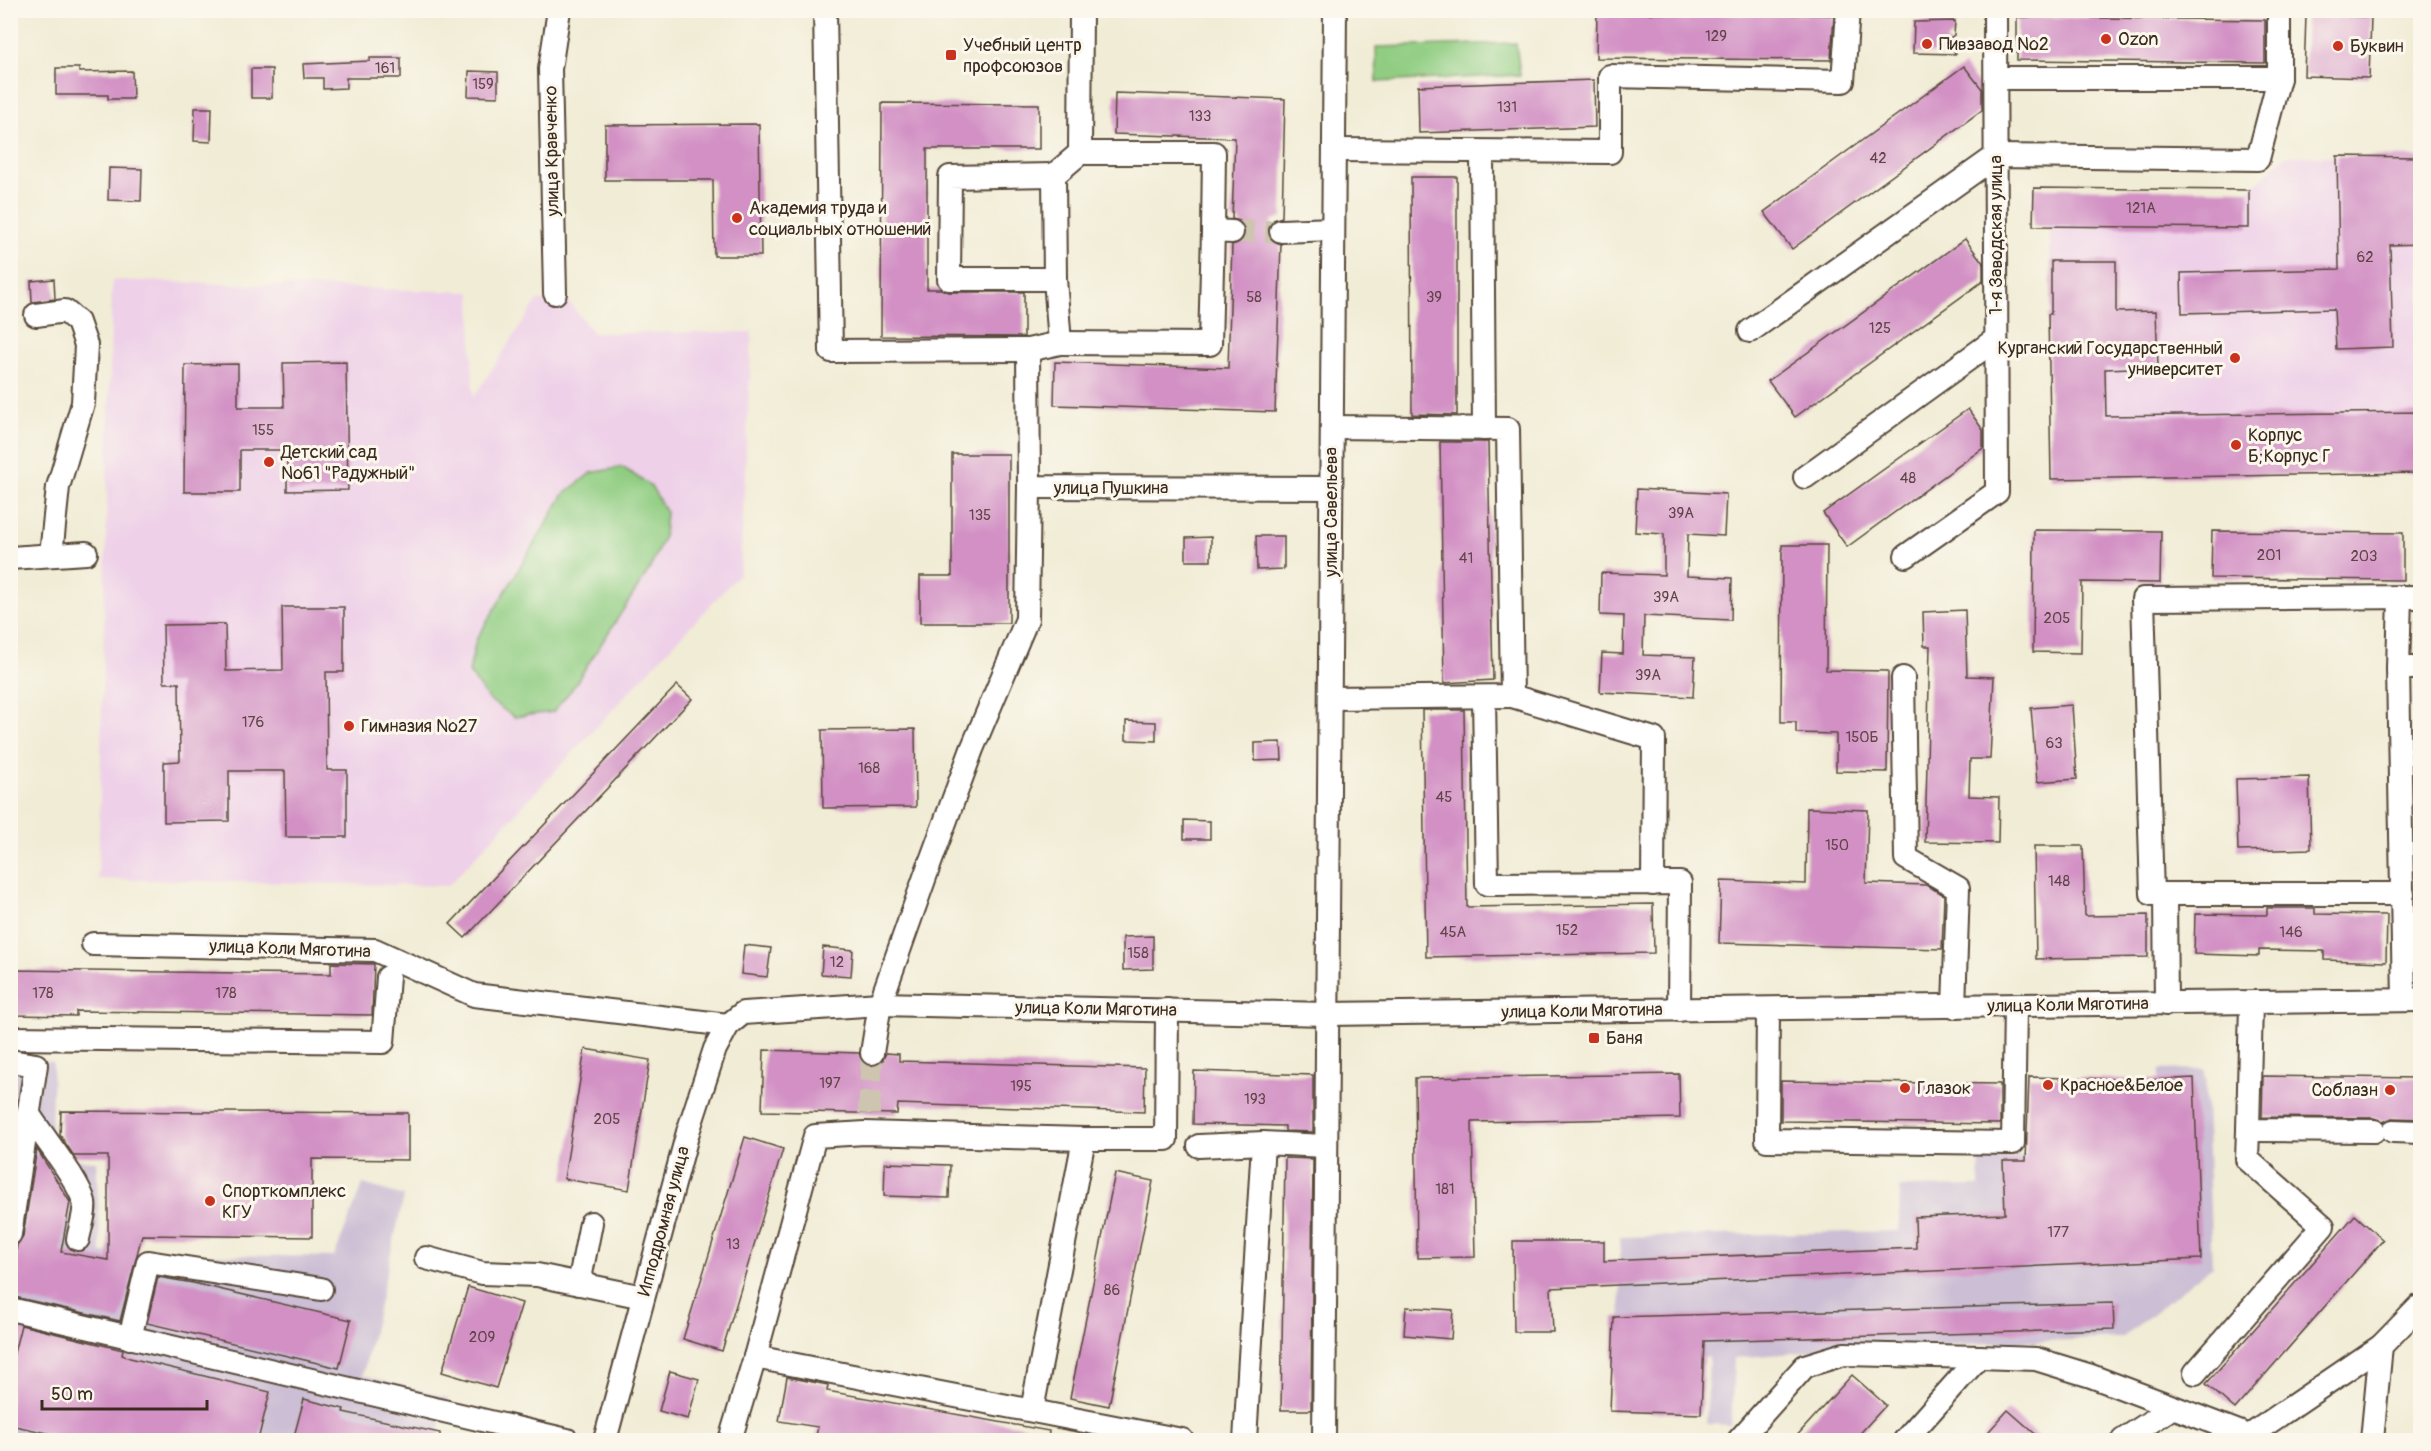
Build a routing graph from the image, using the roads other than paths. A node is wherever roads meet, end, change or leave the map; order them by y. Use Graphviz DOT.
graph roads {
  1 [pos="559,10"];
  2 [pos="825,10"];
  3 [pos="1081,10"];
  4 [pos="1335,10"];
  5 [pos="1848,10"];
  6 [pos="1995,10"];
  7 [pos="2279,10"];
  8 [pos="1997,78"];
  9 [pos="2279,78"];
  10 [pos="1334,150"];
  11 [pos="1482,152"];
  12 [pos="1080,153"];
  13 [pos="1996,156"];
  14 [pos="1054,175"];
  15 [pos="1333,229"];
  16 [pos="1281,231"];
  17 [pos="1055,279"];
  18 [pos="555,292"];
  19 [pos="36,315"];
  20 [pos="1750,331"];
  21 [pos="1996,339"];
  22 [pos="1060,343"];
  23 [pos="1028,350"];
  24 [pos="1332,427"];
  25 [pos="1484,429"];
  26 [pos="1805,477"];
  27 [pos="1029,488"];
  28 [pos="1331,488"];
  29 [pos="86,553"];
  30 [pos="51,555"];
  31 [pos="1906,556"];
  32 [pos="10,558"];
  33 [pos="2410,597"];
  34 [pos="2409,668"];
  35 [pos="1903,678"];
  36 [pos="1484,696"];
  37 [pos="1512,696"];
  38 [pos="1330,698"];
  39 [pos="1653,884"];
  40 [pos="2165,894"];
  41 [pos="2403,894"];
  42 [pos="93,944"];
  43 [pos="388,977"];
  44 [pos="2413,1000"];
  45 [pos="2251,1003"];
  46 [pos="880,1004"];
  47 [pos="2166,1004"];
  48 [pos="2015,1006"];
  49 [pos="1953,1007"];
  50 [pos="1768,1009"];
  51 [pos="1167,1010"];
  52 [pos="1679,1010"];
  53 [pos="1327,1014"];
  54 [pos="735,1019"];
  55 [pos="10,1038"];
  56 [pos="872,1053"];
  57 [pos="10,1061"];
  58 [pos="28,1113"];
  59 [pos="2248,1130"];
  60 [pos="2421,1132"];
  61 [pos="1084,1139"];
  62 [pos="1263,1143"];
  63 [pos="1199,1146"];
  64 [pos="1326,1146"];
  65 [pos="591,1223"];
  66 [pos="10,1234"];
  67 [pos="78,1239"];
  68 [pos="426,1258"];
  69 [pos="579,1284"];
  70 [pos="321,1289"];
  71 [pos="644,1297"];
  72 [pos="2421,1306"];
  73 [pos="10,1309"];
  74 [pos="130,1338"];
  75 [pos="2381,1346"];
  76 [pos="754,1357"];
  77 [pos="1979,1357"];
  78 [pos="2194,1373"];
  79 [pos="2173,1407"];
  80 [pos="1032,1410"];
  81 [pos="2251,1438"];
  82 [pos="567,1440"];
  83 [pos="605,1440"];
  84 [pos="730,1440"];
  85 [pos="1182,1440"];
  86 [pos="1245,1440"];
  87 [pos="1324,1440"];
  88 [pos="1739,1440"];
  89 [pos="1905,1440"];
  90 [pos="2123,1440"];
  91 [pos="2372,1440"];
  1 -- 18 [label="street, улица Кравченко"];
  2 -- 23 [label="street"];
  3 -- 12 [label="street"];
  4 -- 10 [label="street, улица Савельева"];
  5 -- 11 [label="street"];
  6 -- 8 [label="street, 1-я Заводская улица"];
  7 -- 9 [label="street"];
  8 -- 9 [label="street"];
  8 -- 13 [label="street, 1-я Заводская улица"];
  9 -- 13 [label="street"];
  10 -- 11 [label="street"];
  10 -- 15 [label="street, улица Савельева"];
  11 -- 25 [label="street"];
  12 -- 14 [label="street"];
  12 -- 22 [label="street"];
  13 -- 20 [label="street"];
  13 -- 21 [label="street, 1-я Заводская улица"];
  14 -- 17 [label="street"];
  14 -- 17 [label="street"];
  15 -- 16 [label="street"];
  15 -- 24 [label="street, улица Савельева"];
  17 -- 22 [label="street"];
  19 -- 30 [label="street"];
  21 -- 26 [label="street"];
  21 -- 31 [label="street, 1-я Заводская улица"];
  22 -- 23 [label="street"];
  23 -- 27 [label="street, улица Пушкина"];
  24 -- 25 [label="street"];
  24 -- 28 [label="street, улица Савельева"];
  25 -- 37 [label="street"];
  27 -- 28 [label="street, улица Пушкина"];
  27 -- 46 [label="street"];
  28 -- 38 [label="street, улица Савельева"];
  29 -- 30 [label="street"];
  30 -- 32 [label="street"];
  33 -- 34 [label="street"];
  33 -- 40 [label="street"];
  34 -- 41 [label="street"];
  35 -- 49 [label="street"];
  36 -- 37 [label="street"];
  36 -- 38 [label="street"];
  36 -- 39 [label="street"];
  37 -- 39 [label="street"];
  38 -- 53 [label="street, улица Савельева"];
  39 -- 52 [label="street"];
  40 -- 41 [label="street"];
  40 -- 47 [label="street"];
  41 -- 44 [label="street"];
  42 -- 54 [label="street, улица Коли Мяготина"];
  43 -- 55 [label="street"];
  44 -- 45 [label="street, улица Коли Мяготина"];
  45 -- 47 [label="street, улица Коли Мяготина"];
  45 -- 59 [label="street"];
  46 -- 51 [label="street, улица Коли Мяготина"];
  46 -- 54 [label="street, улица Коли Мяготина"];
  46 -- 56 [label="street"];
  47 -- 48 [label="street, улица Коли Мяготина"];
  48 -- 49 [label="street, улица Коли Мяготина"];
  48 -- 50 [label="street"];
  49 -- 50 [label="street, улица Коли Мяготина"];
  50 -- 52 [label="street, улица Коли Мяготина"];
  51 -- 53 [label="street, улица Коли Мяготина"];
  51 -- 61 [label="street"];
  52 -- 53 [label="street, улица Коли Мяготина"];
  53 -- 64 [label="street, улица Савельева"];
  54 -- 71 [label="street, Ипподромная улица"];
  57 -- 58 [label="street"];
  58 -- 66 [label="street"];
  58 -- 67 [label="street"];
  59 -- 60 [label="street"];
  59 -- 78 [label="street"];
  61 -- 76 [label="street"];
  61 -- 80 [label="street"];
  62 -- 63 [label="street"];
  62 -- 64 [label="street"];
  62 -- 86 [label="street"];
  64 -- 87 [label="street, улица Савельева"];
  65 -- 69 [label="street"];
  68 -- 69 [label="street"];
  69 -- 71 [label="street"];
  70 -- 74 [label="street"];
  71 -- 83 [label="street, Ипподромная улица"];
  72 -- 75 [label="street"];
  73 -- 74 [label="street"];
  74 -- 82 [label="street"];
  75 -- 81 [label="street"];
  75 -- 91 [label="street"];
  76 -- 80 [label="street"];
  76 -- 84 [label="street"];
  77 -- 79 [label="street"];
  77 -- 88 [label="street"];
  77 -- 89 [label="street"];
  79 -- 81 [label="street"];
  79 -- 90 [label="street"];
  80 -- 85 [label="street"];
}
